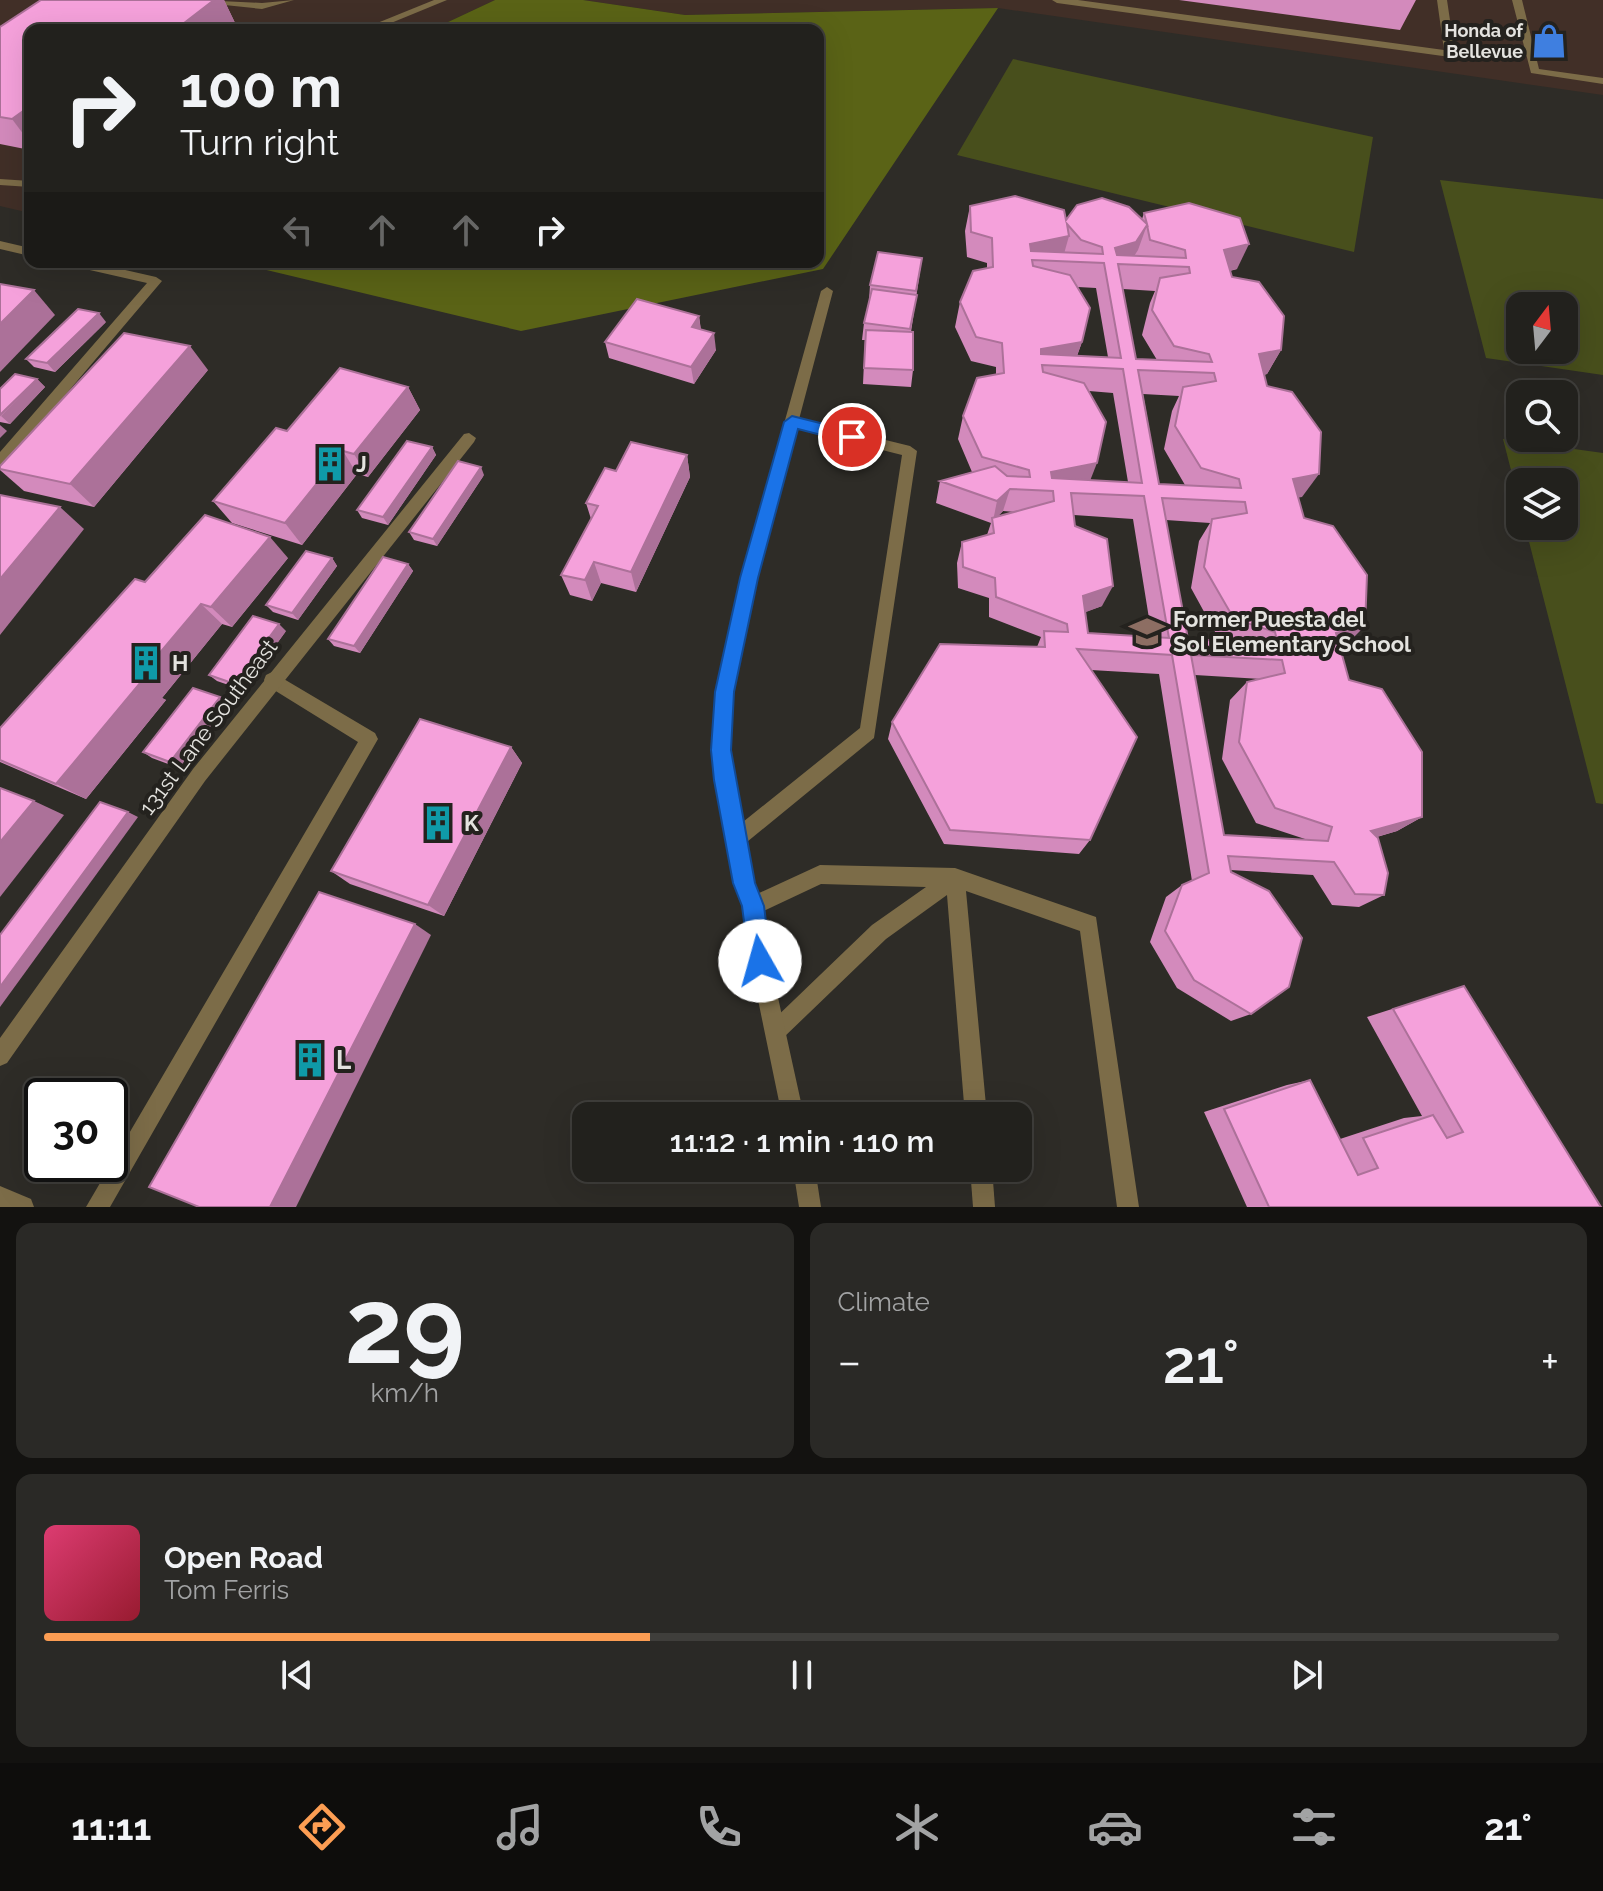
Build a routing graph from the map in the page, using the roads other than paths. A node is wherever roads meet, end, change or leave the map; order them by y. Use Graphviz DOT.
graph roads {
  1 [pos="205,0"];
  2 [pos="289,0"];
  3 [pos="442,0"];
  4 [pos="1057,0"];
  5 [pos="1442,0"];
  6 [pos="1517,0"];
  7 [pos="380,24"];
  8 [pos="1603,81"];
  9 [pos="0,182"];
  10 [pos="24,184"];
  11 [pos="0,245"];
  12 [pos="24,251"];
  13 [pos="99,268"];
  14 [pos="827,291"];
  15 [pos="792,422"];
  16 [pos="469,438"];
  17 [pos="0,462"];
  18 [pos="272,680"];
  19 [pos="735,840"];
  20 [pos="955,878"];
  21 [pos="753,906"];
  22 [pos="775,1032"];
  23 [pos="0,1056"];
  24 [pos="790,1102"];
  25 [pos="975,1102"];
  26 [pos="806,1182"];
  27 [pos="982,1182"];
  28 [pos="0,1197"];
  29 [pos="23,1207"];
  30 [pos="97,1207"];
  31 [pos="810,1207"];
  32 [pos="984,1207"];
  33 [pos="1128,1207"];
  1 -- 2 [label="street"];
  3 -- 7 [label="street"];
  4 -- 5 [label="street"];
  6 -- 8 [label="street"];
  9 -- 10 [label="street"];
  11 -- 12 [label="street"];
  13 -- 17 [label="street"];
  14 -- 15 [label="street"];
  15 -- 19 [label="street"];
  15 -- 19 [label="street"];
  16 -- 18 [label="street, 131st Lane Southeast"];
  18 -- 23 [label="street, 131st Lane Southeast"];
  18 -- 30 [label="street"];
  19 -- 21 [label="street"];
  20 -- 21 [label="street"];
  20 -- 22 [label="street"];
  20 -- 25 [label="street"];
  20 -- 33 [label="street"];
  21 -- 22 [label="street"];
  22 -- 24 [label="street"];
  26 -- 31 [label="street"];
  27 -- 32 [label="street"];
  28 -- 29 [label="street"];
}
